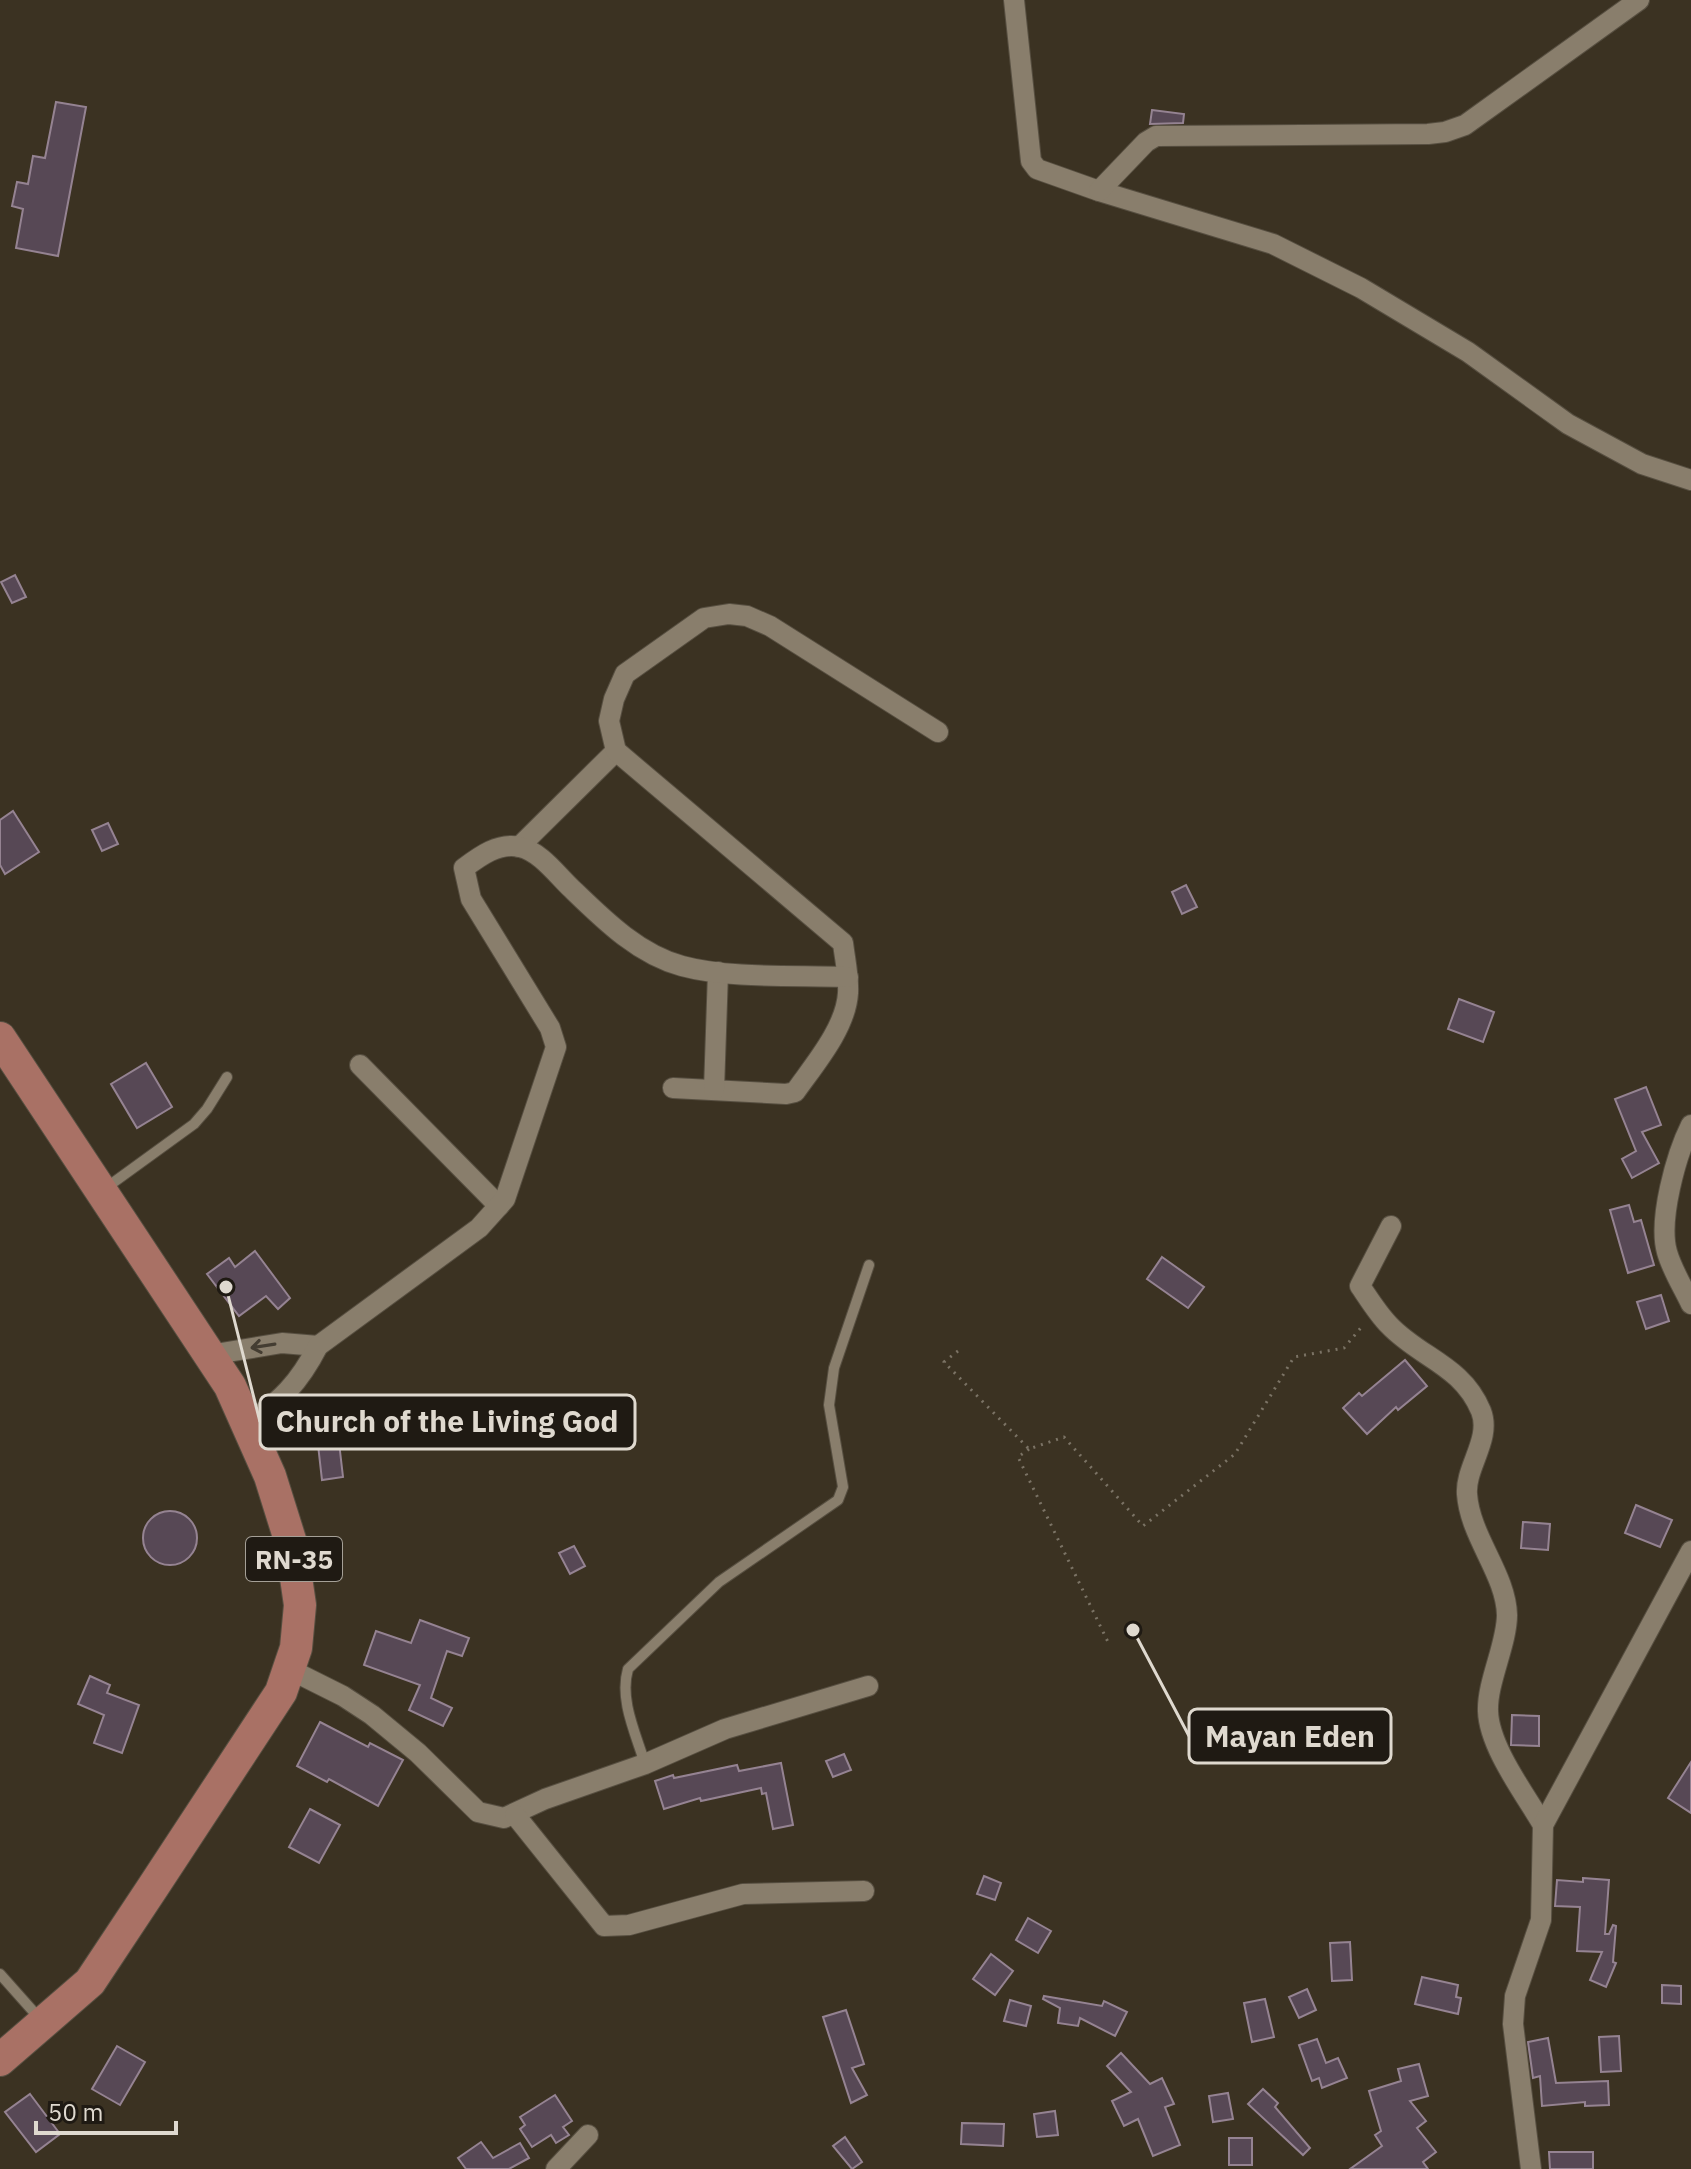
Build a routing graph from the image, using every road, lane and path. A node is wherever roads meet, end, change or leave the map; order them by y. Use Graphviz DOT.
graph roads {
  1 [pos="1014,0"];
  2 [pos="1639,0"];
  3 [pos="1099,191"];
  4 [pos="1691,480"];
  5 [pos="938,732"];
  6 [pos="616,751"];
  7 [pos="519,847"];
  8 [pos="718,972"];
  9 [pos="848,977"];
  10 [pos="0,1038"];
  11 [pos="360,1065"];
  12 [pos="227,1077"];
  13 [pos="673,1088"];
  14 [pos="714,1090"];
  15 [pos="1691,1125"];
  16 [pos="101,1191"];
  17 [pos="499,1206"];
  18 [pos="1391,1226"];
  19 [pos="869,1265"];
  20 [pos="1691,1304"];
  21 [pos="1377,1309"];
  22 [pos="318,1346"];
  23 [pos="958,1351"];
  24 [pos="209,1355"];
  25 [pos="247,1424"];
  26 [pos="1029,1449"];
  27 [pos="1691,1551"];
  28 [pos="1109,1644"];
  29 [pos="289,1669"];
  30 [pos="868,1686"];
  31 [pos="645,1764"];
  32 [pos="515,1815"];
  33 [pos="1543,1825"];
  34 [pos="864,1891"];
  35 [pos="0,1974"];
  36 [pos="44,2024"];
  37 [pos="0,2060"];
  38 [pos="588,2135"];
  39 [pos="556,2169"];
  40 [pos="1531,2169"];
  1 -- 3 [label="street"];
  2 -- 3 [label="street"];
  3 -- 4 [label="street"];
  5 -- 6 [label="street"];
  6 -- 7 [label="street"];
  6 -- 9 [label="street"];
  7 -- 8 [label="street"];
  7 -- 17 [label="street"];
  8 -- 9 [label="street"];
  8 -- 14 [label="street"];
  9 -- 14 [label="street"];
  10 -- 16 [label="main road, RN-35"];
  11 -- 17 [label="street"];
  12 -- 16 [label="lane"];
  13 -- 14 [label="street"];
  15 -- 20 [label="street"];
  16 -- 24 [label="main road, RN-35"];
  17 -- 22 [label="street"];
  18 -- 21 [label="street"];
  19 -- 31 [label="lane"];
  21 -- 26 [label="path"];
  21 -- 33 [label="street"];
  22 -- 24 [label="street, one-way"];
  22 -- 25 [label="street"];
  23 -- 26 [label="path"];
  24 -- 25 [label="main road, RN-35"];
  25 -- 29 [label="main road, RN-35"];
  26 -- 28 [label="path"];
  27 -- 33 [label="street"];
  29 -- 32 [label="street"];
  29 -- 36 [label="main road, RN-35"];
  30 -- 31 [label="street"];
  31 -- 32 [label="street"];
  32 -- 34 [label="street"];
  33 -- 40 [label="street"];
  35 -- 36 [label="lane"];
  36 -- 37 [label="main road, RN-35"];
  38 -- 39 [label="street"];
}
